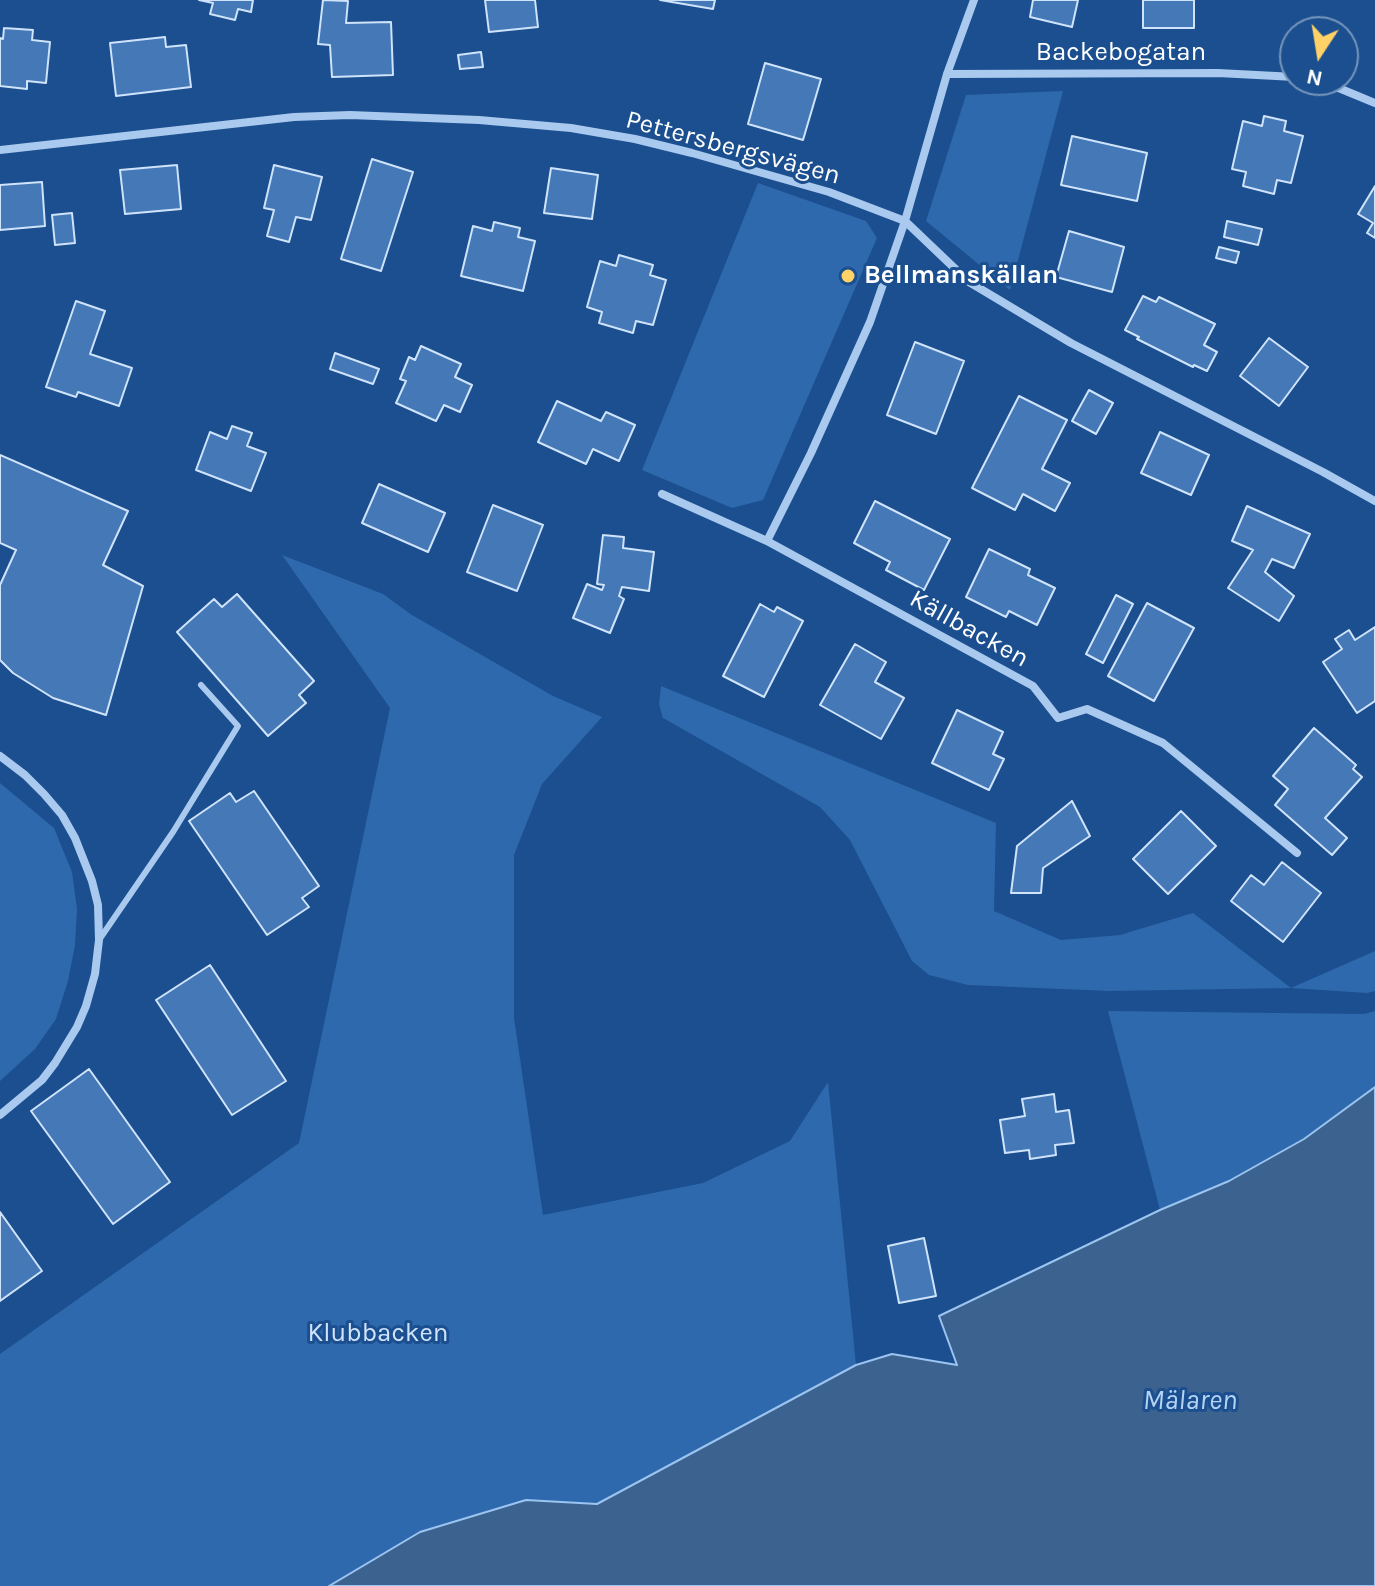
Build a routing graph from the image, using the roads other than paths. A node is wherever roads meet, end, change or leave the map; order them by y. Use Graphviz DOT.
graph roads {
  1 [pos="974,0"];
  2 [pos="947,74"];
  3 [pos="1279,76"];
  4 [pos="0,150"];
  5 [pos="905,221"];
  6 [pos="662,494"];
  7 [pos="1375,501"];
  8 [pos="767,541"];
  9 [pos="201,685"];
  10 [pos="0,756"];
  11 [pos="1297,853"];
  12 [pos="99,940"];
  13 [pos="0,1115"];
  1 -- 2 [label="street"];
  2 -- 3 [label="street, Backebogatan"];
  2 -- 5 [label="street"];
  4 -- 5 [label="street, Pettersbergsvägen"];
  5 -- 7 [label="street, Pettersbergsvägen"];
  5 -- 8 [label="street"];
  6 -- 8 [label="street, Källbacken"];
  8 -- 11 [label="street, Källbacken"];
  9 -- 12 [label="lane"];
  10 -- 12 [label="street"];
  12 -- 13 [label="street"];
}
